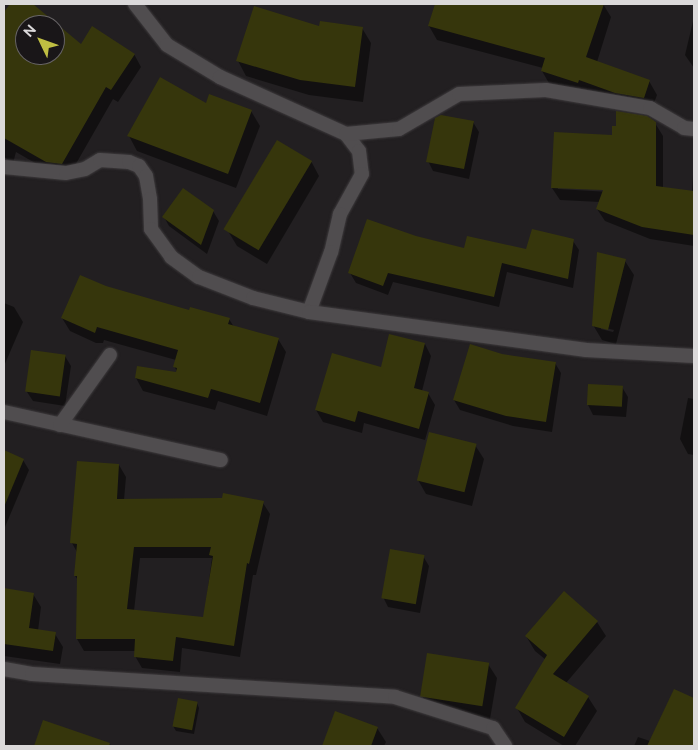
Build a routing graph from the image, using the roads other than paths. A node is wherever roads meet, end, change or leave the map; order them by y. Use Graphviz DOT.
graph roads {
  1 [pos="135,4"];
  2 [pos="694,129"];
  3 [pos="346,134"];
  4 [pos="4,167"];
  5 [pos="309,312"];
  6 [pos="110,356"];
  7 [pos="694,356"];
  8 [pos="4,412"];
  9 [pos="60,424"];
  10 [pos="221,460"];
  11 [pos="4,669"];
  12 [pos="505,746"];
  1 -- 3 [label="street"];
  2 -- 3 [label="street"];
  3 -- 5 [label="street"];
  4 -- 5 [label="street"];
  5 -- 7 [label="street"];
  6 -- 9 [label="street"];
  8 -- 9 [label="street"];
  9 -- 10 [label="street"];
  11 -- 12 [label="street"];
}
